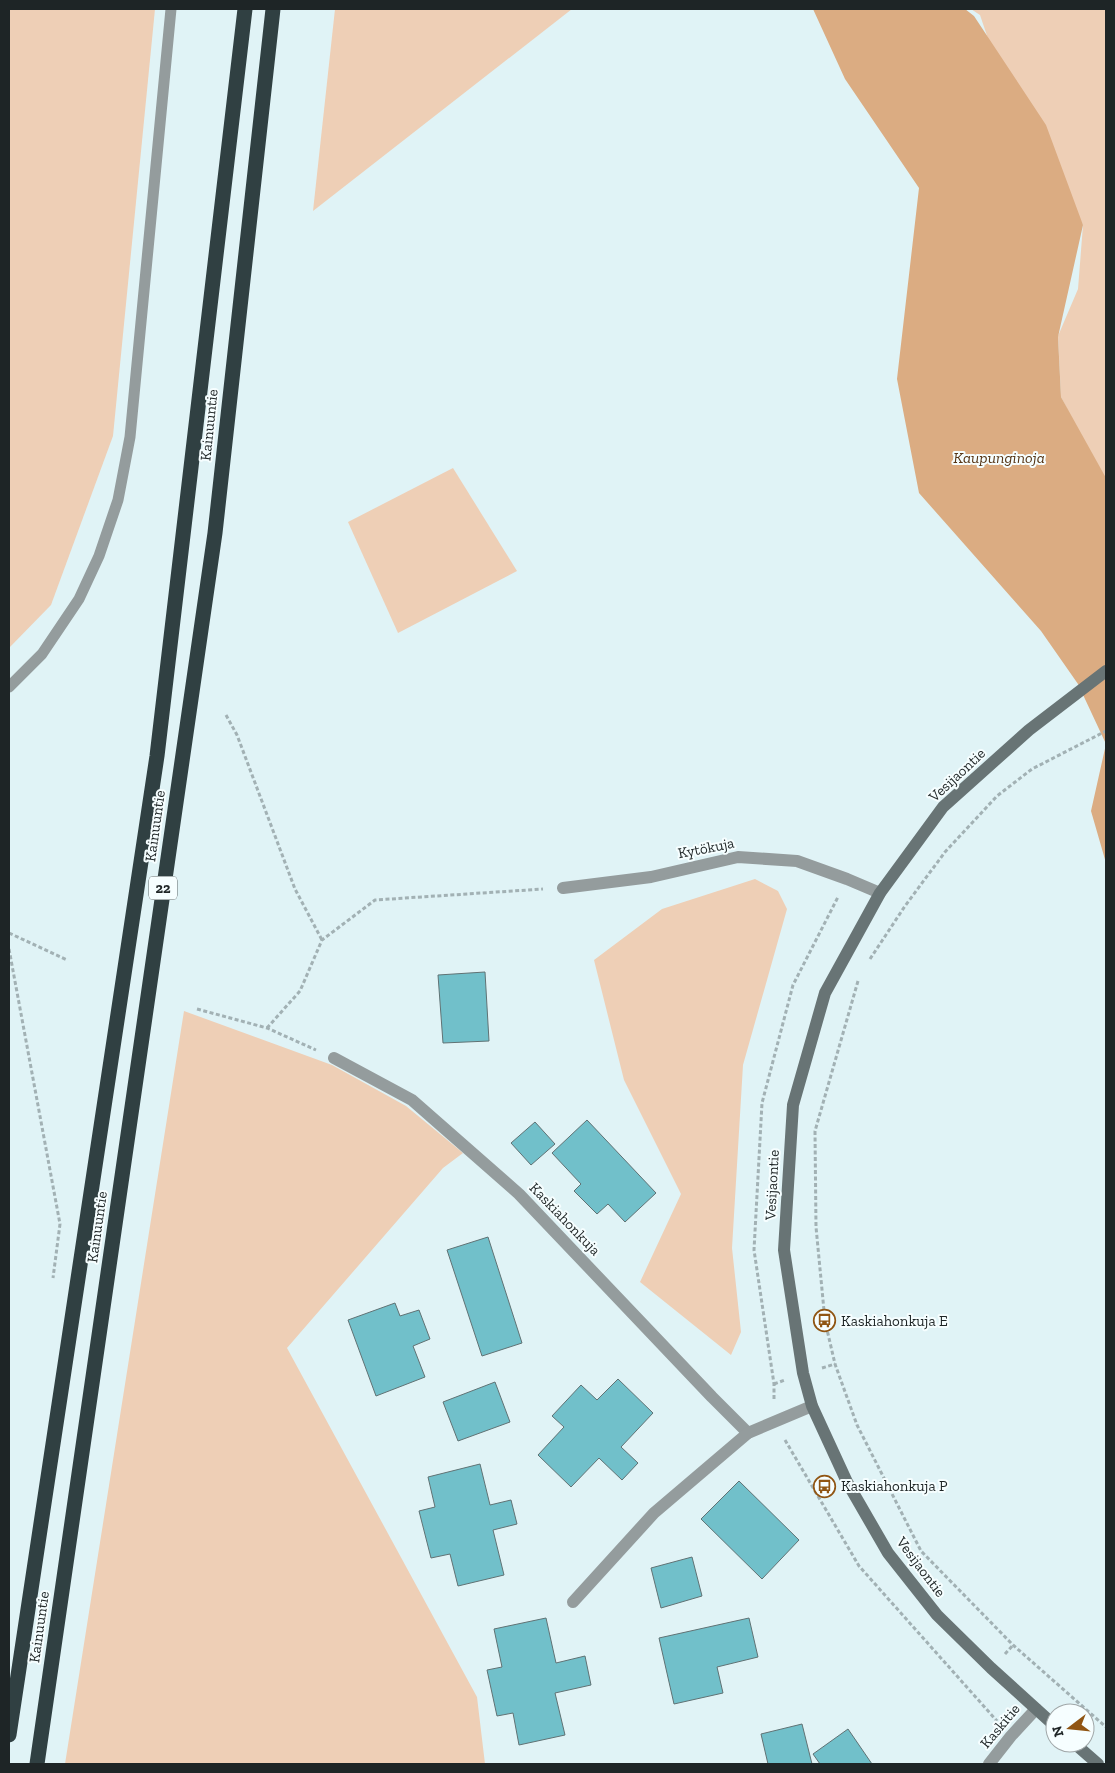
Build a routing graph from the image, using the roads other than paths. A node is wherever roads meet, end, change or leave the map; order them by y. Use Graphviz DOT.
graph roads {
  1 [pos="171,9"];
  2 [pos="246,9"];
  3 [pos="273,9"];
  4 [pos="1106,672"];
  5 [pos="9,686"];
  6 [pos="563,888"];
  7 [pos="880,893"];
  8 [pos="334,1058"];
  9 [pos="812,1406"];
  10 [pos="748,1433"];
  11 [pos="573,1602"];
  12 [pos="1036,1709"];
  13 [pos="1045,1717"];
  14 [pos="9,1735"];
  15 [pos="1085,1753"];
  16 [pos="36,1764"];
  17 [pos="989,1764"];
  18 [pos="1098,1764"];
  1 -- 5 [label="lane"];
  2 -- 14 [label="highway, Kainuuntie / 22"];
  3 -- 16 [label="highway, Kainuuntie / 22"];
  4 -- 7 [label="street, Vesijaontie"];
  6 -- 7 [label="street, Kytökuja"];
  7 -- 9 [label="street, Vesijaontie"];
  8 -- 10 [label="street, Kaskiahonkuja"];
  9 -- 10 [label="street"];
  9 -- 12 [label="street, Vesijaontie"];
  10 -- 11 [label="street"];
  12 -- 13 [label="street, Vesijaontie"];
  12 -- 17 [label="street, Kaskitie"];
  15 -- 18 [label="street"];
}
